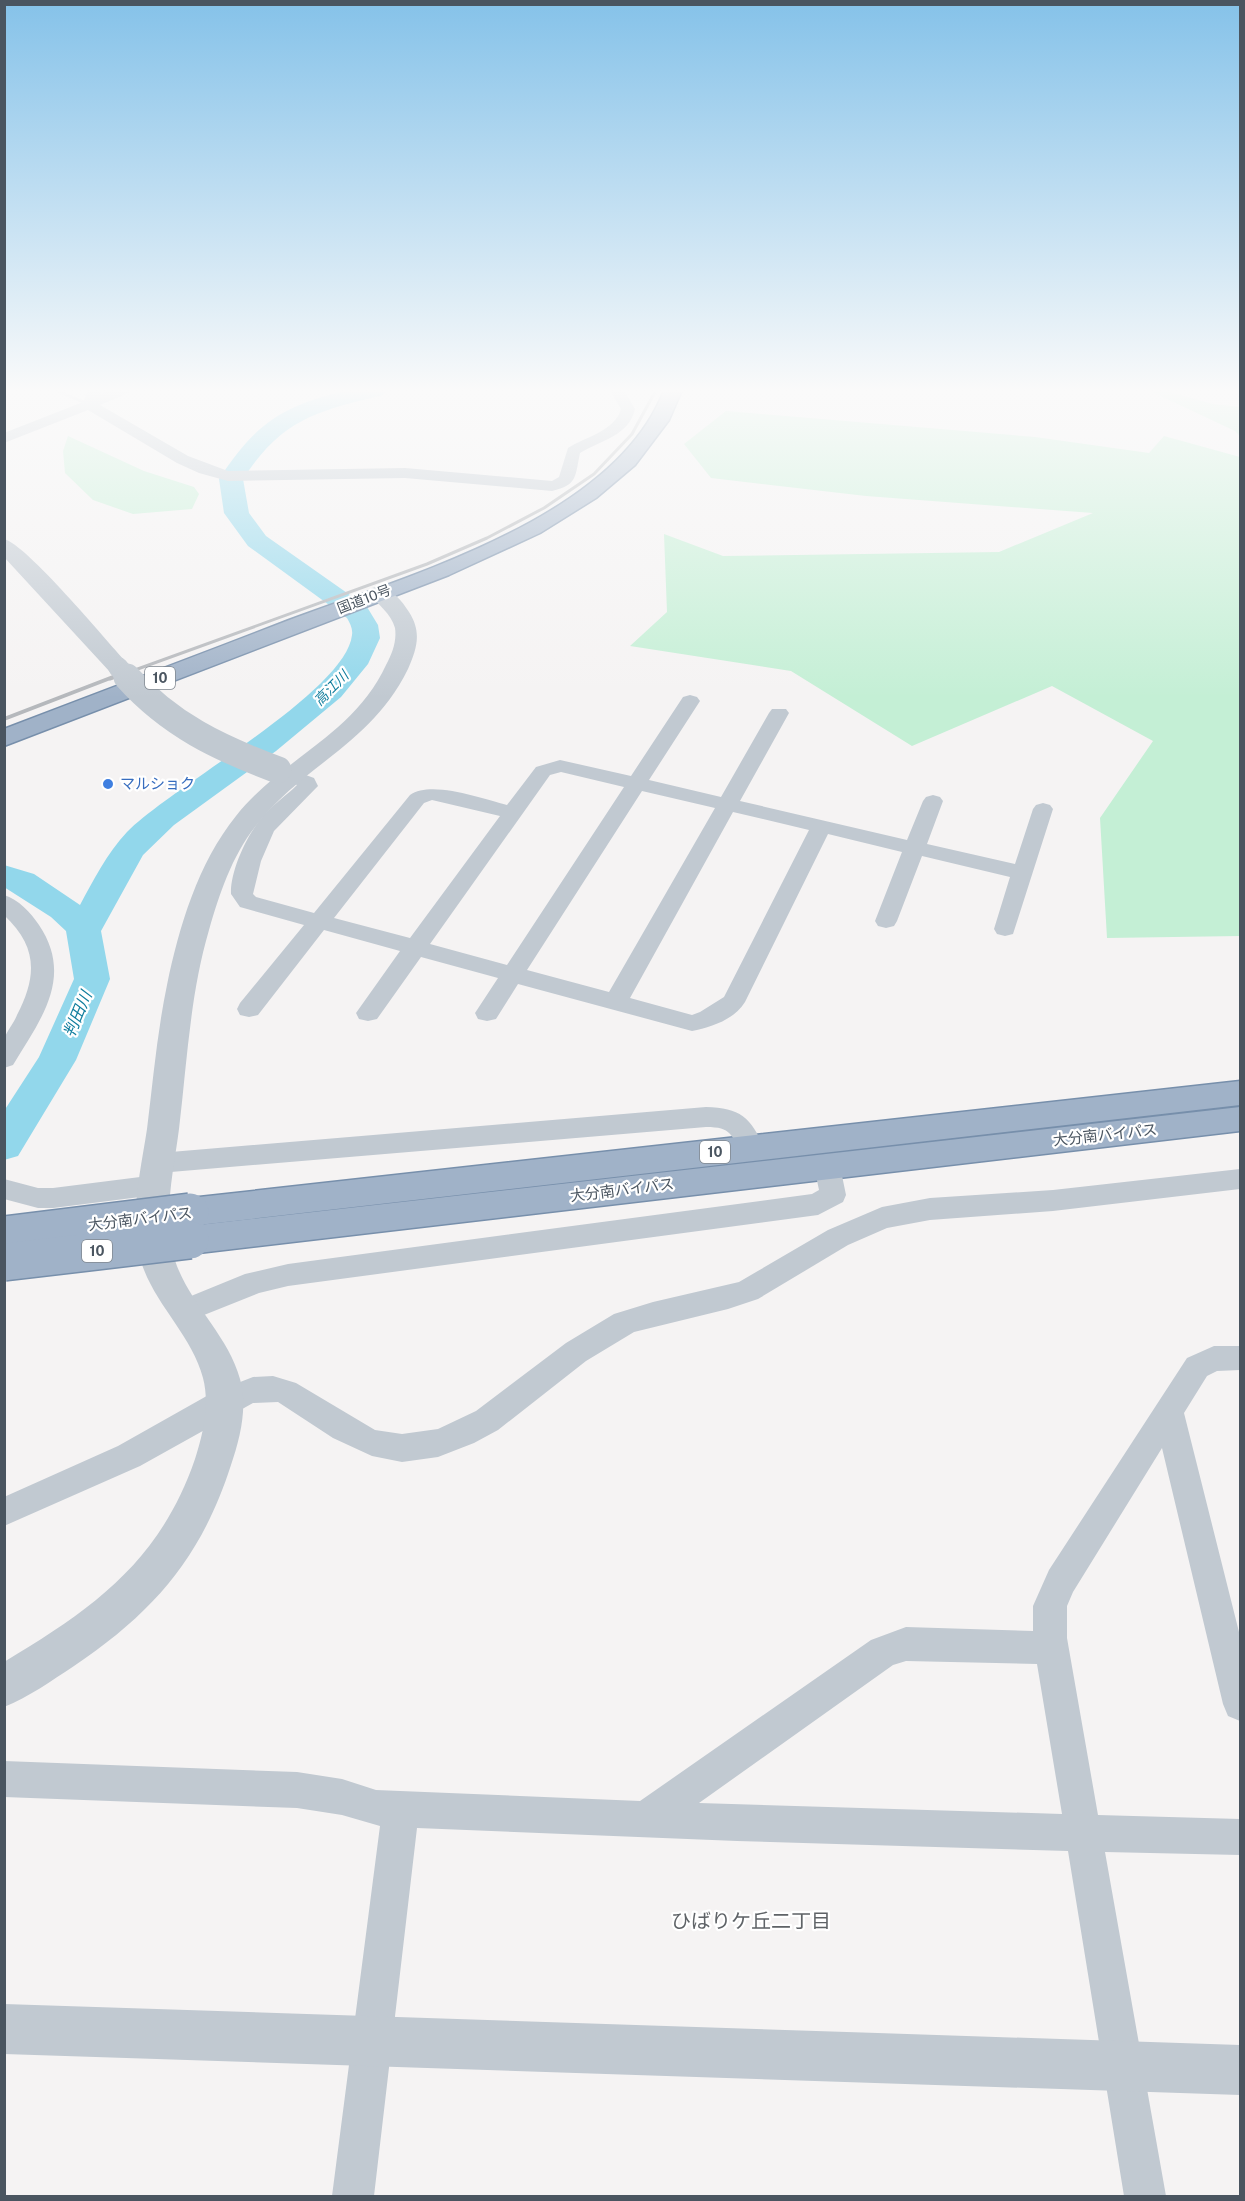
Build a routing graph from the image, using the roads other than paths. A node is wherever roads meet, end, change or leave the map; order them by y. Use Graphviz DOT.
graph roads {
  1 [pos="591,493"];
  2 [pos="4,545"];
  3 [pos="371,596"];
  4 [pos="690,701"];
  5 [pos="779,713"];
  6 [pos="4,738"];
  7 [pos="285,773"];
  8 [pos="636,784"];
  9 [pos="933,801"];
  10 [pos="727,805"];
  11 [pos="1044,809"];
  12 [pos="513,813"];
  13 [pos="821,826"];
  14 [pos="914,848"];
  15 [pos="1023,873"];
  16 [pos="4,902"];
  17 [pos="886,921"];
  18 [pos="318,923"];
  19 [pos="1005,929"];
  20 [pos="415,949"];
  21 [pos="511,975"];
  22 [pos="615,1003"];
  23 [pos="249,1009"];
  24 [pos="487,1013"];
  25 [pos="368,1014"];
  26 [pos="4,1059"];
  27 [pos="1240,1094"];
  28 [pos="1240,1119"];
  29 [pos="752,1148"];
  30 [pos="827,1166"];
  31 [pos="158,1174"];
  32 [pos="1240,1179"];
  33 [pos="14,1192"];
  34 [pos="190,1226"];
  35 [pos="4,1235"];
  36 [pos="4,1262"];
  37 [pos="184,1311"];
  38 [pos="1240,1358"];
  39 [pos="224,1402"];
  40 [pos="1168,1412"];
  41 [pos="4,1512"];
  42 [pos="1052,1648"];
  43 [pos="4,1686"];
  44 [pos="1240,1704"];
  45 [pos="4,1779"];
  46 [pos="401,1809"];
  47 [pos="645,1819"];
  48 [pos="1083,1832"];
  49 [pos="1240,1837"];
  50 [pos="4,2029"];
  51 [pos="372,2041"];
  52 [pos="1122,2066"];
  53 [pos="1240,2070"];
  54 [pos="353,2196"];
  55 [pos="1145,2196"];
  1 -- 3 [label="highway, 国道10号 / 10"];
  2 -- 7 [label="street, bridge"];
  3 -- 6 [label="highway, 国道10号 / 10"];
  3 -- 7 [label="street"];
  4 -- 8 [label="street"];
  5 -- 10 [label="street"];
  7 -- 18 [label="street"];
  7 -- 31 [label="street"];
  8 -- 10 [label="street"];
  8 -- 12 [label="street"];
  8 -- 21 [label="street"];
  9 -- 14 [label="street"];
  10 -- 13 [label="street"];
  10 -- 22 [label="street"];
  11 -- 15 [label="street"];
  12 -- 18 [label="street"];
  12 -- 20 [label="street"];
  13 -- 14 [label="street"];
  13 -- 22 [label="street"];
  14 -- 15 [label="street"];
  14 -- 17 [label="street"];
  15 -- 19 [label="street"];
  16 -- 26 [label="street"];
  18 -- 20 [label="street"];
  18 -- 23 [label="street"];
  20 -- 21 [label="street"];
  20 -- 25 [label="street"];
  21 -- 22 [label="street"];
  21 -- 24 [label="street"];
  27 -- 29 [label="highway, 大分南バイパス / 10"];
  28 -- 30 [label="highway, 大分南バイパス / 10"];
  29 -- 31 [label="street"];
  29 -- 34 [label="highway, 大分南バイパス / 10"];
  30 -- 34 [label="highway, 大分南バイパス / 10"];
  30 -- 37 [label="street"];
  31 -- 33 [label="street"];
  31 -- 37 [label="street"];
  32 -- 39 [label="street"];
  34 -- 35 [label="highway, 大分南バイパス / 10, bridge"];
  34 -- 36 [label="highway, 大分南バイパス / 10, bridge"];
  37 -- 39 [label="street"];
  38 -- 40 [label="street"];
  39 -- 41 [label="street"];
  39 -- 43 [label="street"];
  40 -- 42 [label="street"];
  40 -- 44 [label="street"];
  42 -- 47 [label="street"];
  42 -- 48 [label="street"];
  45 -- 46 [label="street"];
  46 -- 47 [label="street"];
  46 -- 51 [label="street"];
  47 -- 48 [label="street"];
  48 -- 49 [label="street"];
  48 -- 52 [label="street"];
  50 -- 51 [label="street"];
  51 -- 52 [label="street"];
  51 -- 54 [label="street"];
  52 -- 53 [label="street"];
  52 -- 55 [label="street"];
}
